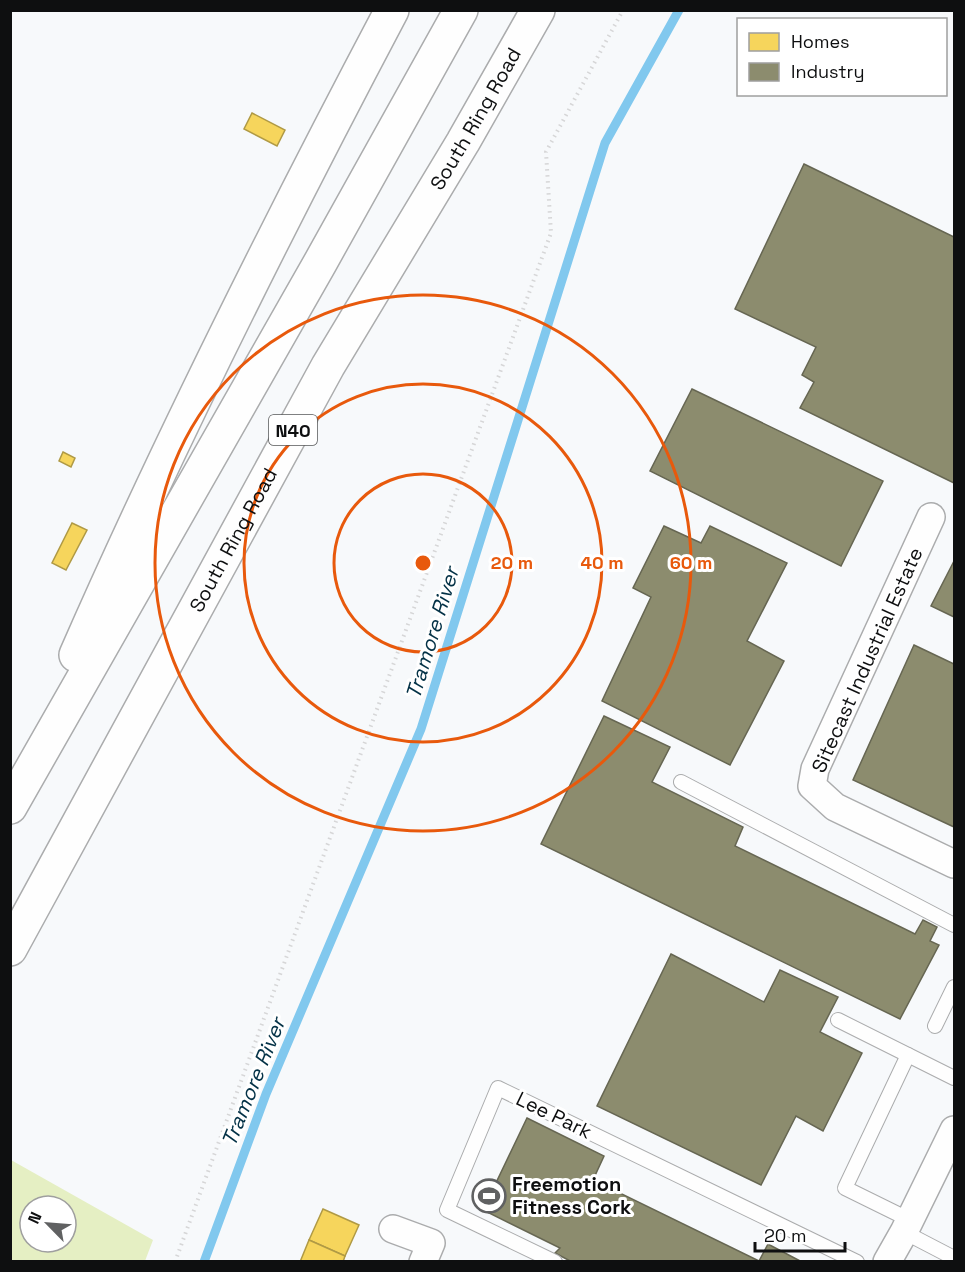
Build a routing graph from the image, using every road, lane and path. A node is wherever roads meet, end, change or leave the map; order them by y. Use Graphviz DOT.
graph roads {
  1 [pos="392,10"];
  2 [pos="461,10"];
  3 [pos="538,10"];
  4 [pos="623,10"];
  5 [pos="931,517"];
  6 [pos="681,782"];
  7 [pos="10,802"];
  8 [pos="10,807"];
  9 [pos="954,864"];
  10 [pos="954,925"];
  11 [pos="10,949"];
  12 [pos="954,987"];
  13 [pos="838,1020"];
  14 [pos="935,1026"];
  15 [pos="908,1055"];
  16 [pos="954,1078"];
  17 [pos="954,1130"];
  18 [pos="907,1226"];
  19 [pos="393,1229"];
  20 [pos="834,1256"];
  21 [pos="954,1258"];
  22 [pos="175,1262"];
  23 [pos="423,1262"];
  24 [pos="555,1262"];
  25 [pos="857,1262"];
  26 [pos="887,1262"];
  1 -- 7 [label="highway"];
  2 -- 8 [label="highway"];
  3 -- 11 [label="highway, South Ring Road / N40"];
  4 -- 22 [label="path"];
  5 -- 9 [label="street, Sitecast Industrial Estate"];
  6 -- 10 [label="lane"];
  12 -- 14 [label="lane"];
  13 -- 15 [label="lane"];
  15 -- 16 [label="lane"];
  15 -- 18 [label="lane"];
  17 -- 18 [label="street"];
  18 -- 21 [label="lane"];
  18 -- 26 [label="street"];
  19 -- 23 [label="street"];
  20 -- 24 [label="lane, Lee Park"];
  20 -- 25 [label="lane, Lee Park"];
}
